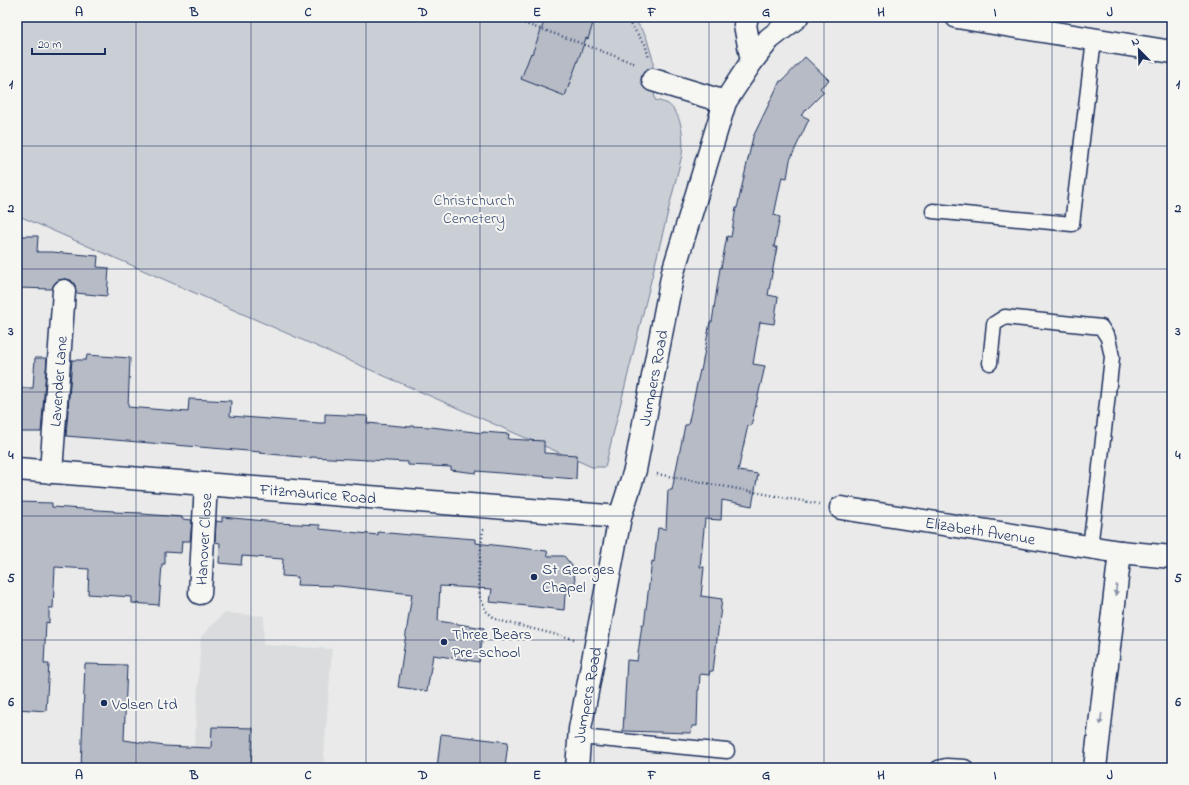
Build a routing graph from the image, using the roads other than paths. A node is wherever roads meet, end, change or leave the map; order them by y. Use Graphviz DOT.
graph roads {
  1 [pos="748,17"];
  2 [pos="797,17"];
  3 [pos="957,17"];
  4 [pos="1094,39"];
  5 [pos="1172,52"];
  6 [pos="752,61"];
  7 [pos="650,74"];
  8 [pos="725,102"];
  9 [pos="933,211"];
  10 [pos="64,291"];
  11 [pos="990,363"];
  12 [pos="17,469"];
  13 [pos="51,472"];
  14 [pos="206,484"];
  15 [pos="841,508"];
  16 [pos="620,517"];
  17 [pos="1090,547"];
  18 [pos="1120,552"];
  19 [pos="1172,557"];
  20 [pos="200,593"];
  21 [pos="580,737"];
  22 [pos="727,750"];
  23 [pos="965,767"];
  24 [pos="578,768"];
  25 [pos="938,768"];
  26 [pos="1095,768"];
  1 -- 6 [label="street"];
  2 -- 6 [label="street, Jumpers Road"];
  3 -- 4 [label="street"];
  4 -- 5 [label="street"];
  4 -- 9 [label="lane"];
  6 -- 8 [label="street, Jumpers Road"];
  7 -- 8 [label="street"];
  8 -- 16 [label="street, Jumpers Road"];
  10 -- 13 [label="street, Lavender Lane"];
  11 -- 17 [label="lane"];
  12 -- 13 [label="street, Fitzmaurice Road"];
  13 -- 14 [label="street, Fitzmaurice Road"];
  14 -- 16 [label="street, Fitzmaurice Road"];
  14 -- 20 [label="street, Hanover Close"];
  15 -- 17 [label="street, Elizabeth Avenue"];
  16 -- 21 [label="street, Jumpers Road"];
  17 -- 18 [label="street, Elizabeth Avenue"];
  18 -- 19 [label="street, Elizabeth Avenue"];
  18 -- 26 [label="street, one-way"];
  21 -- 22 [label="lane"];
  21 -- 24 [label="street, Jumpers Road"];
  23 -- 25 [label="lane"];
}
